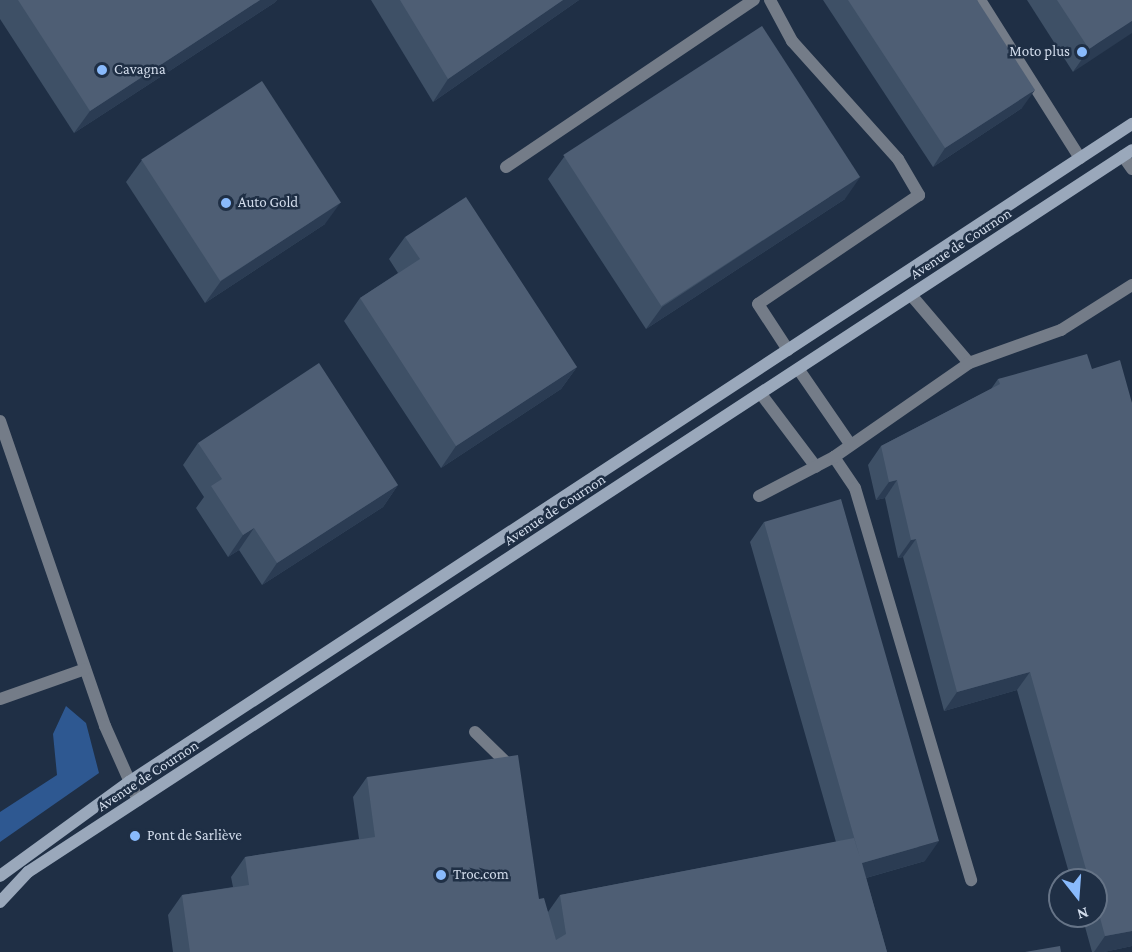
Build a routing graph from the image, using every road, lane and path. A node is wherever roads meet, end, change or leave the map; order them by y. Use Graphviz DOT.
graph roads {
  1 [pos="754,0"];
  2 [pos="770,0"];
  3 [pos="981,0"];
  4 [pos="1132,124"];
  5 [pos="1127,153"];
  6 [pos="1080,158"];
  7 [pos="506,167"];
  8 [pos="1132,170"];
  9 [pos="1132,285"];
  10 [pos="911,295"];
  11 [pos="788,351"];
  12 [pos="969,363"];
  13 [pos="799,370"];
  14 [pos="761,394"];
  15 [pos="0,422"];
  16 [pos="850,444"];
  17 [pos="834,457"];
  18 [pos="816,467"];
  19 [pos="759,496"];
  20 [pos="85,669"];
  21 [pos="1,693"];
  22 [pos="475,732"];
  23 [pos="515,778"];
  24 [pos="129,782"];
  25 [pos="138,800"];
  26 [pos="0,876"];
  27 [pos="971,880"];
  28 [pos="0,902"];
  1 -- 7 [label="lane"];
  2 -- 11 [label="lane"];
  3 -- 6 [label="lane"];
  4 -- 6 [label="main road, Avenue de Cournon"];
  5 -- 8 [label="lane"];
  5 -- 10 [label="main road, Avenue de Cournon"];
  6 -- 11 [label="main road, Avenue de Cournon"];
  9 -- 12 [label="lane"];
  10 -- 12 [label="lane"];
  10 -- 13 [label="main road, Avenue de Cournon"];
  11 -- 24 [label="main road, Avenue de Cournon"];
  12 -- 16 [label="lane"];
  13 -- 14 [label="main road, Avenue de Cournon"];
  13 -- 16 [label="lane"];
  14 -- 18 [label="lane"];
  14 -- 25 [label="main road, Avenue de Cournon"];
  15 -- 20 [label="lane"];
  16 -- 17 [label="lane"];
  17 -- 18 [label="lane"];
  17 -- 27 [label="lane"];
  18 -- 19 [label="lane"];
  20 -- 21 [label="lane"];
  20 -- 24 [label="lane"];
  22 -- 23 [label="lane"];
  24 -- 25 [label="lane"];
  24 -- 26 [label="main road, Avenue de Cournon"];
  25 -- 28 [label="main road, Avenue de Cournon"];
}
